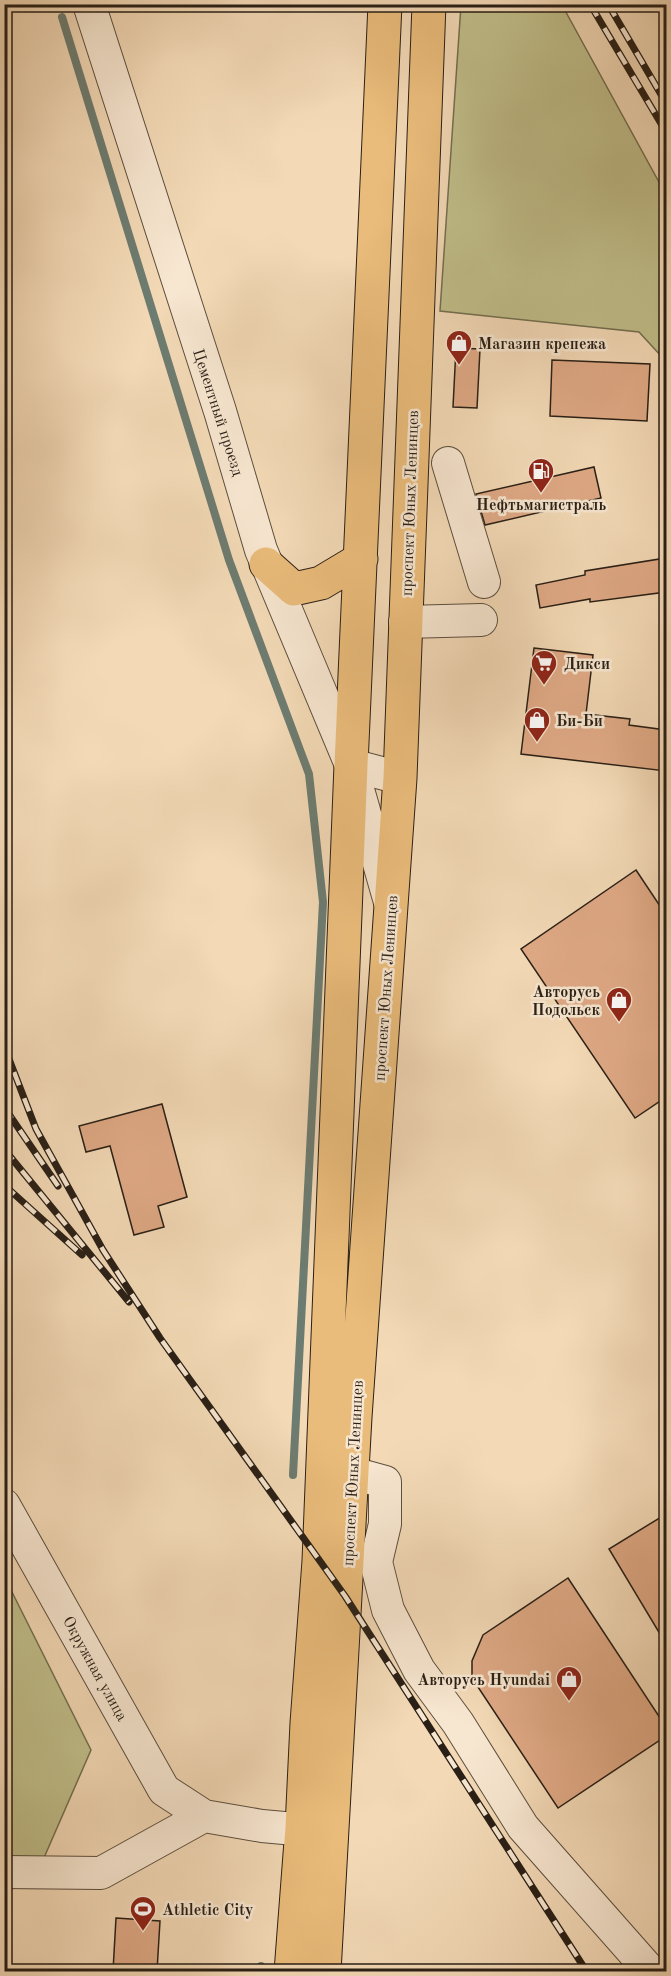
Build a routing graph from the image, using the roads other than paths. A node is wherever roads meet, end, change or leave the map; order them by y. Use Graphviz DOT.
graph roads {
  1 [pos="89,4"];
  2 [pos="385,4"];
  3 [pos="429,4"];
  4 [pos="448,463"];
  5 [pos="362,559"];
  6 [pos="266,564"];
  7 [pos="484,582"];
  8 [pos="481,620"];
  9 [pos="405,622"];
  10 [pos="351,765"];
  11 [pos="400,778"];
  12 [pos="390,904"];
  13 [pos="352,1473"];
  14 [pos="4,1505"];
  15 [pos="15,1541"];
  16 [pos="204,1816"];
  17 [pos="316,1830"];
  18 [pos="4,1872"];
  19 [pos="291,1971"];
  20 [pos="324,1971"];
  21 [pos="651,1971"];
  1 -- 6 [label="street, Цементный проезд"];
  2 -- 5 [label="main road, проспект Юных Ленинцев"];
  3 -- 9 [label="main road, проспект Юных Ленинцев"];
  4 -- 7 [label="street"];
  5 -- 6 [label="main road"];
  5 -- 10 [label="main road, проспект Юных Ленинцев"];
  6 -- 10 [label="street, Цементный проезд"];
  8 -- 9 [label="street"];
  9 -- 11 [label="main road, проспект Юных Ленинцев"];
  10 -- 11 [label="street"];
  10 -- 12 [label="street, Цементный проезд"];
  10 -- 17 [label="main road, проспект Юных Ленинцев"];
  11 -- 12 [label="main road, проспект Юных Ленинцев"];
  12 -- 13 [label="main road, проспект Юных Ленинцев"];
  13 -- 17 [label="main road, проспект Юных Ленинцев"];
  13 -- 21 [label="street"];
  14 -- 15 [label="street, Окружная улица"];
  15 -- 16 [label="street, Окружная улица"];
  16 -- 17 [label="street"];
  16 -- 18 [label="street"];
  17 -- 19 [label="main road, проспект Юных Ленинцев"];
  17 -- 20 [label="main road, проспект Юных Ленинцев"];
}
